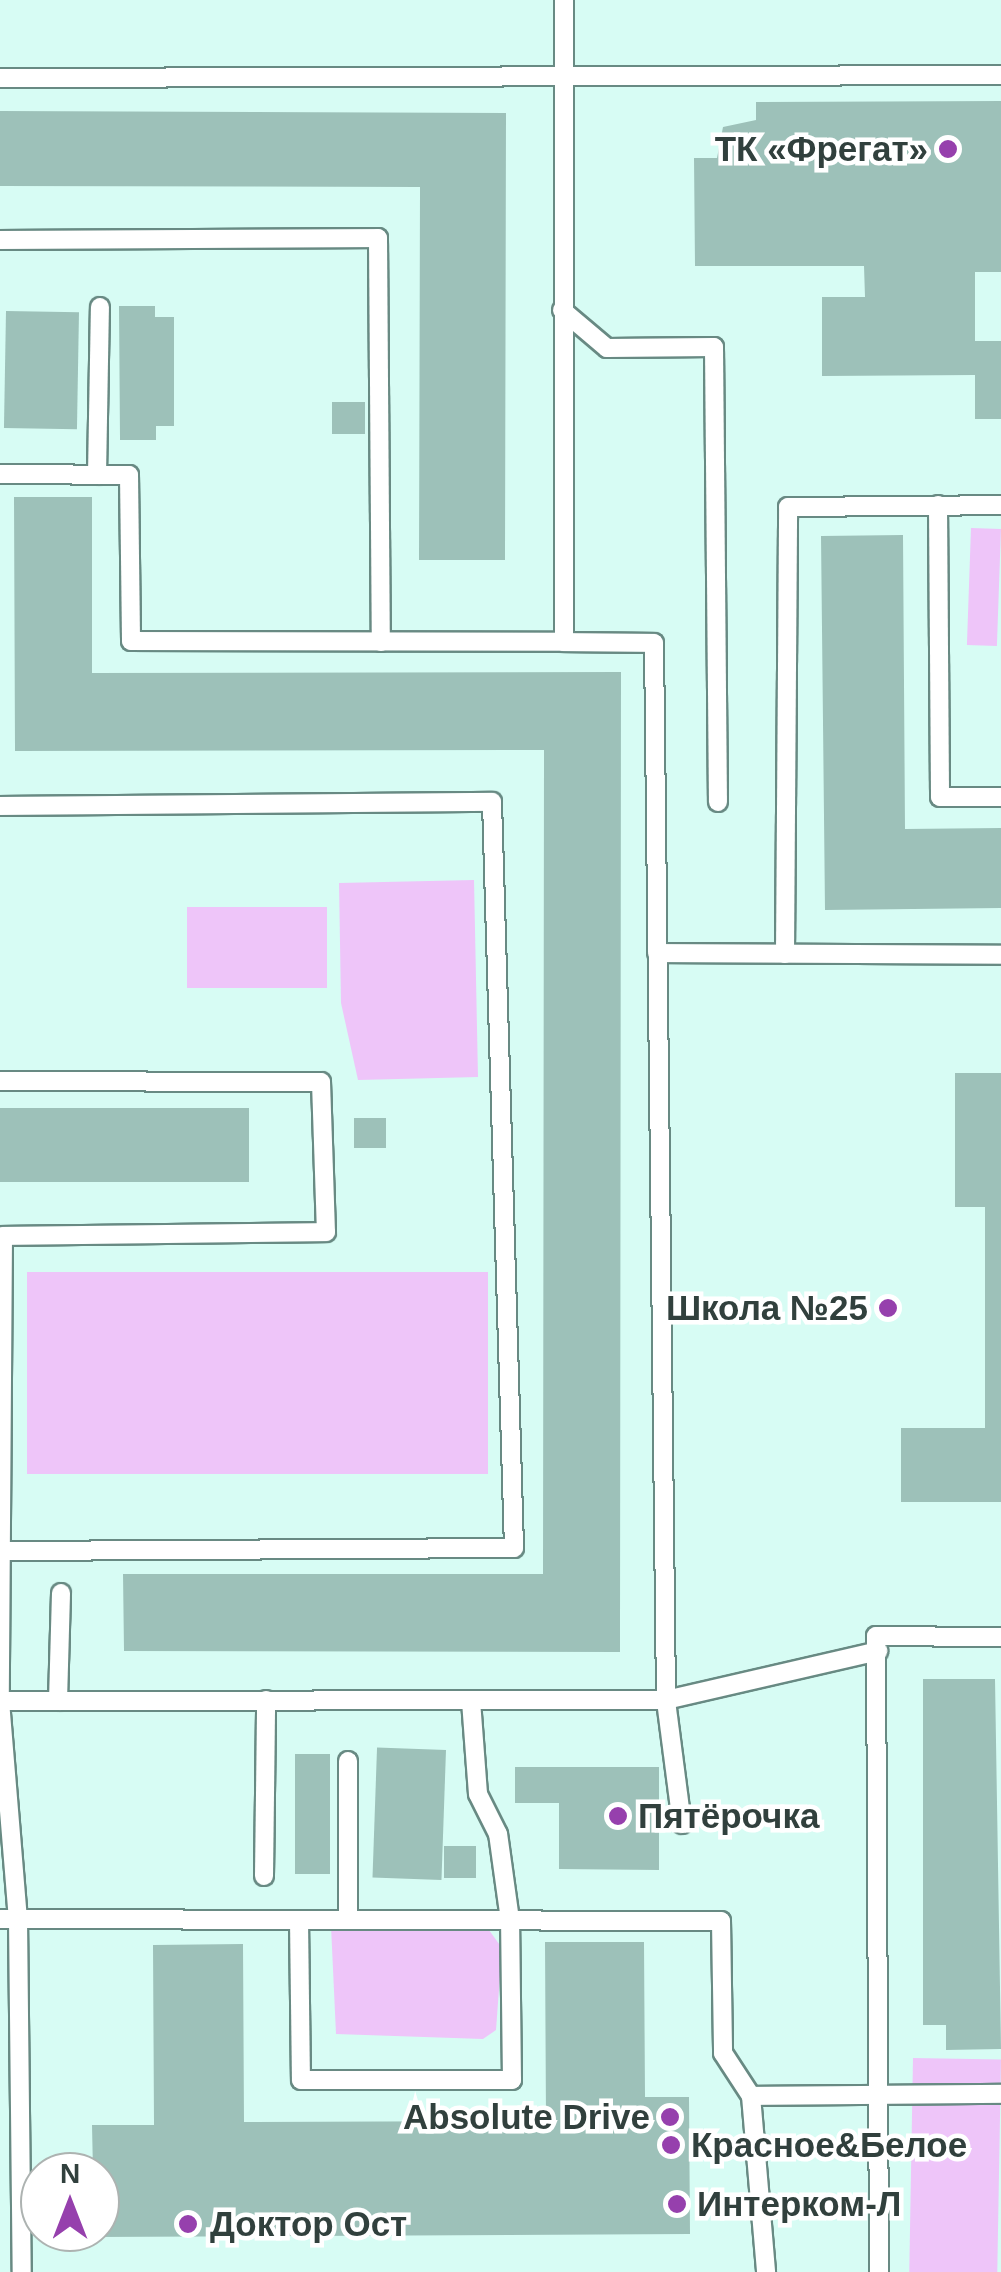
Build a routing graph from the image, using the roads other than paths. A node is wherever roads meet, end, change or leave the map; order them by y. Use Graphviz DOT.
graph roads {
  1 [pos="564,0"];
  2 [pos="563,74"];
  3 [pos="1001,75"];
  4 [pos="0,78"];
  5 [pos="0,240"];
  6 [pos="100,307"];
  7 [pos="562,310"];
  8 [pos="0,474"];
  9 [pos="97,475"];
  10 [pos="938,505"];
  11 [pos="1001,505"];
  12 [pos="382,642"];
  13 [pos="564,642"];
  14 [pos="1001,797"];
  15 [pos="718,802"];
  16 [pos="0,806"];
  17 [pos="658,953"];
  18 [pos="785,954"];
  19 [pos="1001,954"];
  20 [pos="0,1081"];
  21 [pos="1,1552"];
  22 [pos="61,1593"];
  23 [pos="1001,1637"];
  24 [pos="878,1651"];
  25 [pos="266,1700"];
  26 [pos="471,1700"];
  27 [pos="666,1700"];
  28 [pos="0,1701"];
  29 [pos="58,1701"];
  30 [pos="348,1761"];
  31 [pos="682,1824"];
  32 [pos="264,1876"];
  33 [pos="9,1919"];
  34 [pos="299,1920"];
  35 [pos="348,1920"];
  36 [pos="510,1920"];
  37 [pos="0,2094"];
  38 [pos="20,2094"];
  39 [pos="1001,2094"];
  40 [pos="883,2095"];
  41 [pos="750,2096"];
  42 [pos="22,2272"];
  43 [pos="766,2272"];
  44 [pos="880,2272"];
  1 -- 2 [label="lane"];
  2 -- 3 [label="lane"];
  2 -- 4 [label="lane"];
  2 -- 7 [label="lane"];
  5 -- 12 [label="lane"];
  6 -- 9 [label="lane"];
  7 -- 13 [label="lane"];
  7 -- 15 [label="lane"];
  8 -- 9 [label="lane"];
  9 -- 12 [label="lane"];
  10 -- 11 [label="lane"];
  10 -- 14 [label="lane"];
  10 -- 18 [label="lane"];
  12 -- 13 [label="lane"];
  13 -- 17 [label="lane"];
  16 -- 21 [label="lane"];
  17 -- 18 [label="lane"];
  17 -- 27 [label="lane"];
  18 -- 19 [label="lane"];
  20 -- 21 [label="lane"];
  21 -- 28 [label="lane"];
  22 -- 29 [label="lane"];
  23 -- 24 [label="lane"];
  24 -- 27 [label="lane"];
  24 -- 40 [label="lane"];
  25 -- 26 [label="lane"];
  25 -- 29 [label="lane"];
  25 -- 32 [label="lane"];
  26 -- 27 [label="lane"];
  26 -- 36 [label="lane"];
  27 -- 31 [label="lane"];
  28 -- 29 [label="lane"];
  28 -- 33 [label="lane"];
  30 -- 35 [label="lane"];
  33 -- 34 [label="lane"];
  33 -- 38 [label="lane"];
  34 -- 35 [label="lane"];
  34 -- 36 [label="lane"];
  35 -- 36 [label="lane"];
  36 -- 41 [label="lane"];
  37 -- 38 [label="lane"];
  38 -- 42 [label="lane"];
  39 -- 40 [label="lane"];
  40 -- 41 [label="lane"];
  40 -- 44 [label="lane"];
  41 -- 43 [label="lane"];
}
